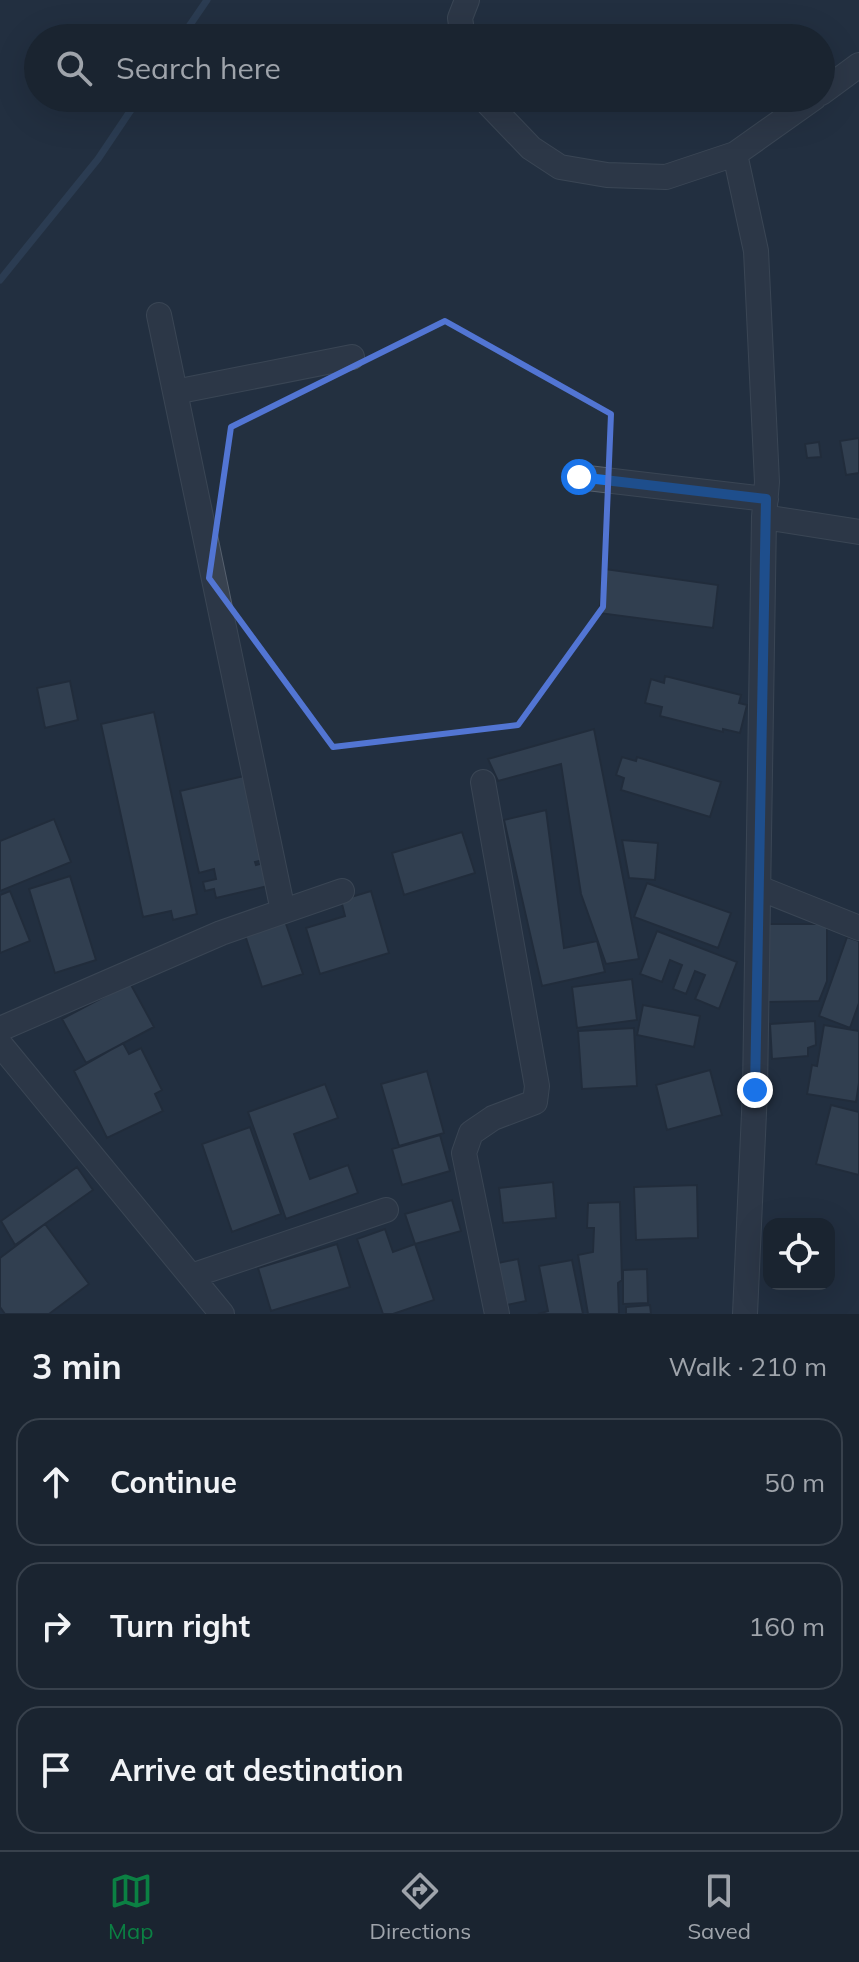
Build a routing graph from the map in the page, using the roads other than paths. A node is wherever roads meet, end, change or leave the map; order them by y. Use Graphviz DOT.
graph roads {
  1 [pos="467,0"];
  2 [pos="461,24"];
  3 [pos="859,65"];
  4 [pos="835,83"];
  5 [pos="496,112"];
  6 [pos="794,112"];
  7 [pos="735,154"];
  8 [pos="159,315"];
  9 [pos="352,357"];
  10 [pos="175,392"];
  11 [pos="579,477"];
  12 [pos="765,508"];
  13 [pos="859,532"];
  14 [pos="483,782"];
  15 [pos="759,888"];
  16 [pos="342,891"];
  17 [pos="283,911"];
  18 [pos="859,928"];
  19 [pos="0,1029"];
  20 [pos="0,1044"];
  21 [pos="386,1210"];
  22 [pos="191,1276"];
  23 [pos="222,1314"];
  24 [pos="497,1314"];
  25 [pos="745,1314"];
  1 -- 2 [label="street"];
  3 -- 4 [label="street"];
  5 -- 7 [label="street"];
  6 -- 7 [label="street"];
  7 -- 12 [label="street"];
  8 -- 10 [label="street"];
  9 -- 10 [label="street"];
  10 -- 17 [label="street"];
  11 -- 12 [label="street"];
  12 -- 13 [label="street"];
  12 -- 15 [label="street"];
  14 -- 24 [label="street"];
  15 -- 18 [label="street"];
  15 -- 25 [label="street"];
  16 -- 17 [label="street"];
  17 -- 19 [label="street"];
  20 -- 22 [label="street"];
  21 -- 22 [label="street"];
  22 -- 23 [label="street"];
}
